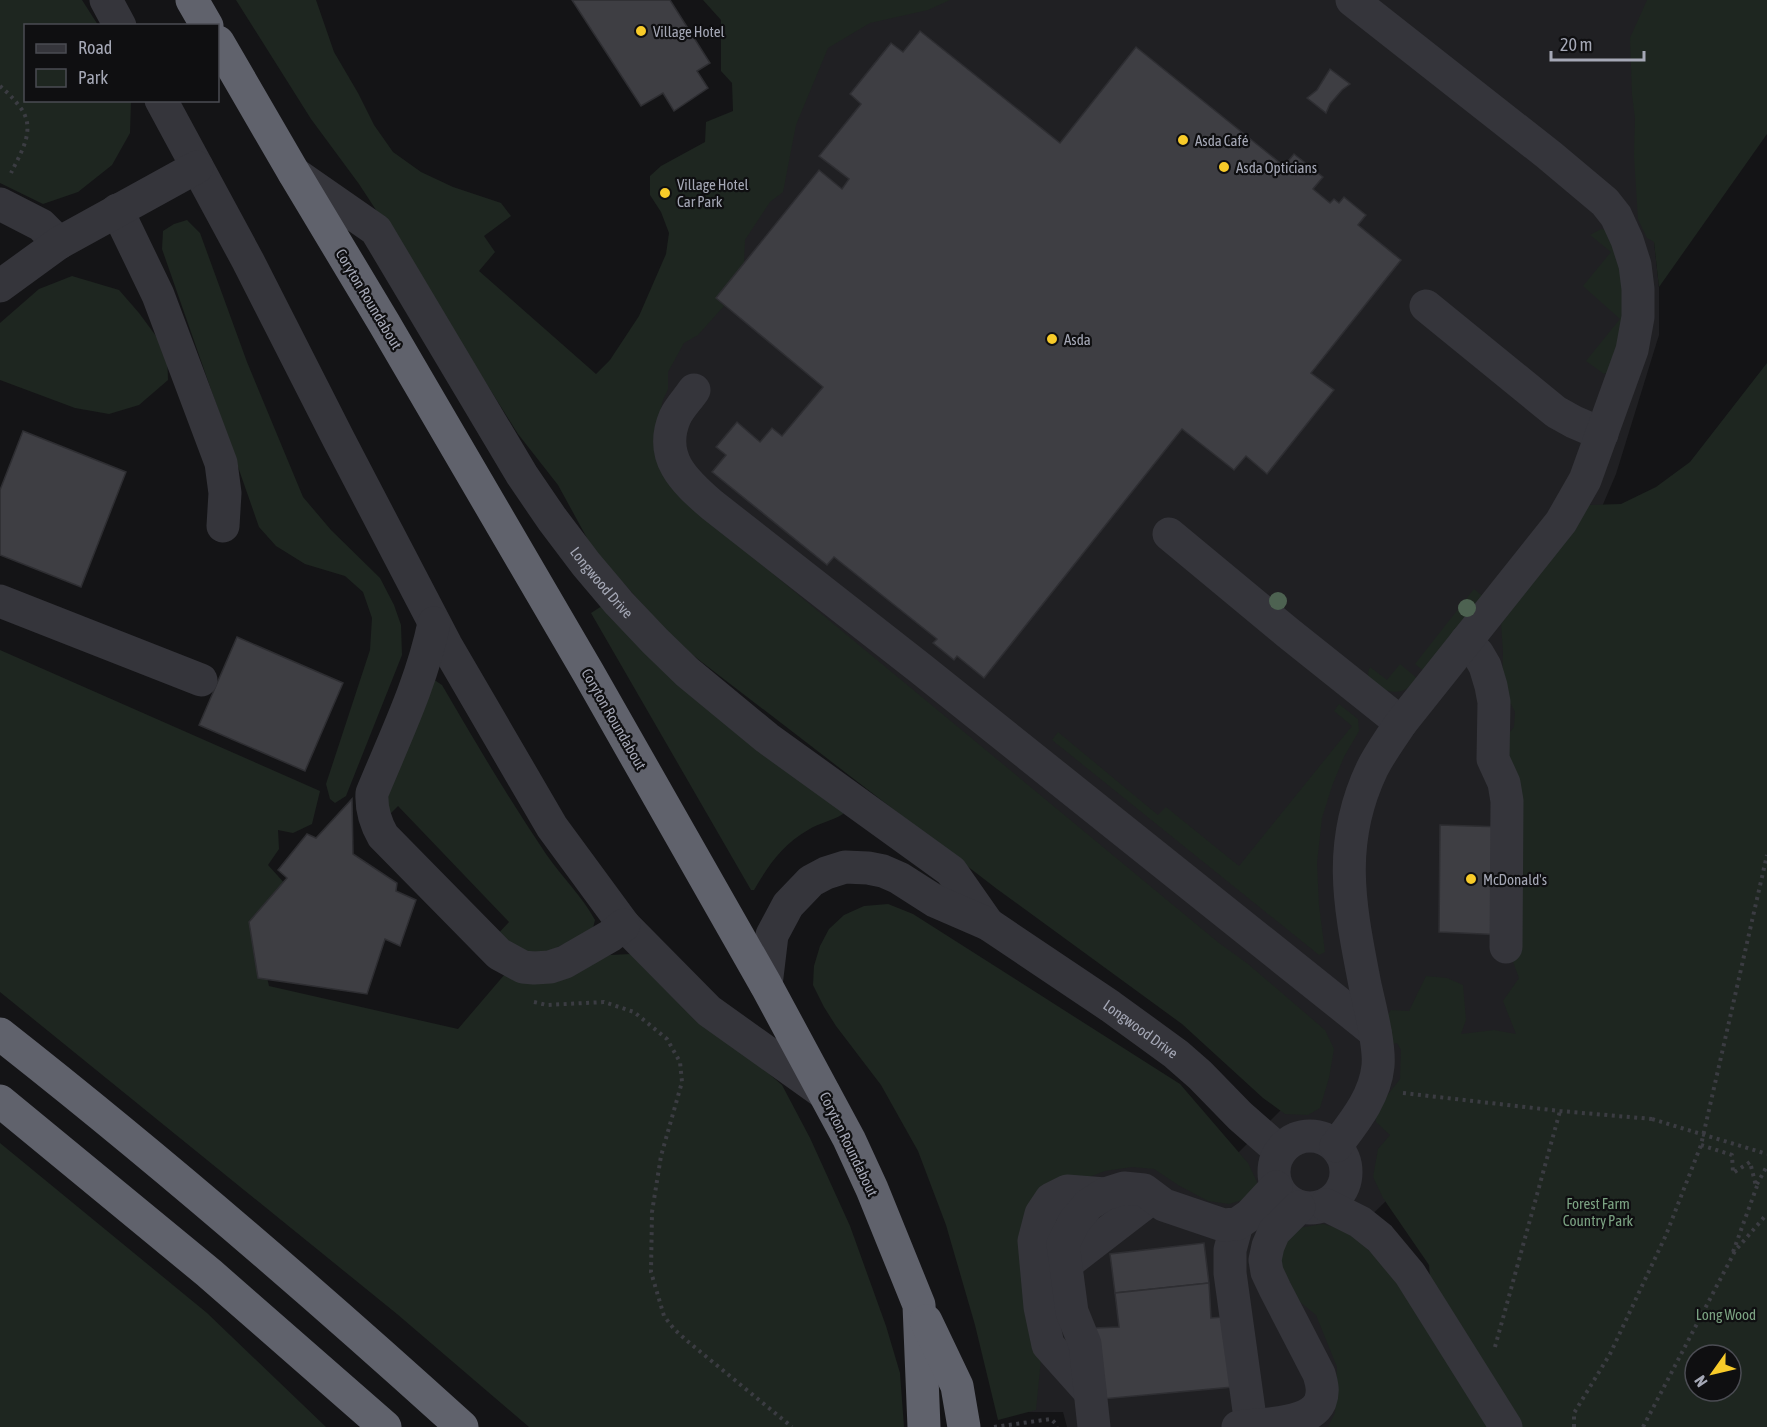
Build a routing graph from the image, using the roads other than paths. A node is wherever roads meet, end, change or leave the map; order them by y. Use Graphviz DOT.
graph roads {
  1 [pos="106,0"];
  2 [pos="192,0"];
  3 [pos="1352,0"];
  4 [pos="119,24"];
  5 [pos="206,24"];
  6 [pos="219,44"];
  7 [pos="162,102"];
  8 [pos="197,166"];
  9 [pos="294,174"];
  10 [pos="5,189"];
  11 [pos="117,210"];
  12 [pos="58,243"];
  13 [pos="0,286"];
  14 [pos="1426,306"];
  15 [pos="694,390"];
  16 [pos="1602,434"];
  17 [pos="223,526"];
  18 [pos="1169,534"];
  19 [pos="0,601"];
  20 [pos="434,623"];
  21 [pos="1466,641"];
  22 [pos="201,681"];
  23 [pos="1401,723"];
  24 [pos="987,924"];
  25 [pos="624,925"];
  26 [pos="1506,947"];
  27 [pos="766,985"];
  28 [pos="1375,1032"];
  29 [pos="0,1034"];
  30 [pos="824,1093"];
  31 [pos="0,1101"];
  32 [pos="1336,1146"];
  33 [pos="1280,1151"];
  34 [pos="1104,1194"];
  35 [pos="1153,1197"];
  36 [pos="1301,1200"];
  37 [pos="1237,1224"];
  38 [pos="1066,1264"];
  39 [pos="919,1305"];
  40 [pos="1090,1392"];
  41 [pos="1244,1426"];
  42 [pos="385,1427"];
  43 [pos="462,1427"];
  44 [pos="924,1427"];
  45 [pos="964,1427"];
  46 [pos="1094,1427"];
  47 [pos="1506,1427"];
  1 -- 4 [label="street"];
  2 -- 5 [label="highway"];
  3 -- 16 [label="street"];
  6 -- 9 [label="highway, Coryton Roundabout"];
  7 -- 8 [label="street"];
  8 -- 11 [label="street"];
  8 -- 20 [label="street"];
  9 -- 24 [label="street, Longwood Drive"];
  9 -- 27 [label="highway, Coryton Roundabout"];
  10 -- 12 [label="street"];
  11 -- 12 [label="street"];
  11 -- 17 [label="street"];
  12 -- 13 [label="street"];
  14 -- 16 [label="street"];
  15 -- 28 [label="street"];
  16 -- 21 [label="street"];
  18 -- 23 [label="street"];
  19 -- 22 [label="street"];
  20 -- 25 [label="street"];
  20 -- 25 [label="street"];
  21 -- 23 [label="street"];
  21 -- 26 [label="street"];
  23 -- 28 [label="street"];
  24 -- 27 [label="street, Longwood Drive"];
  24 -- 33 [label="street, Longwood Drive"];
  25 -- 30 [label="street"];
  27 -- 30 [label="highway, Coryton Roundabout"];
  28 -- 32 [label="street"];
  29 -- 43 [label="highway"];
  30 -- 39 [label="highway, Coryton Roundabout"];
  31 -- 42 [label="highway"];
  32 -- 33 [label="street"];
  32 -- 36 [label="street"];
  33 -- 36 [label="street"];
  34 -- 35 [label="street"];
  34 -- 38 [label="street"];
  34 -- 40 [label="street"];
  35 -- 37 [label="street"];
  35 -- 38 [label="street"];
  36 -- 37 [label="street"];
  36 -- 41 [label="street"];
  36 -- 47 [label="street"];
  37 -- 41 [label="street"];
  38 -- 40 [label="street"];
  39 -- 44 [label="highway, Coryton Roundabout"];
  39 -- 45 [label="highway"];
  40 -- 46 [label="street"];
}
